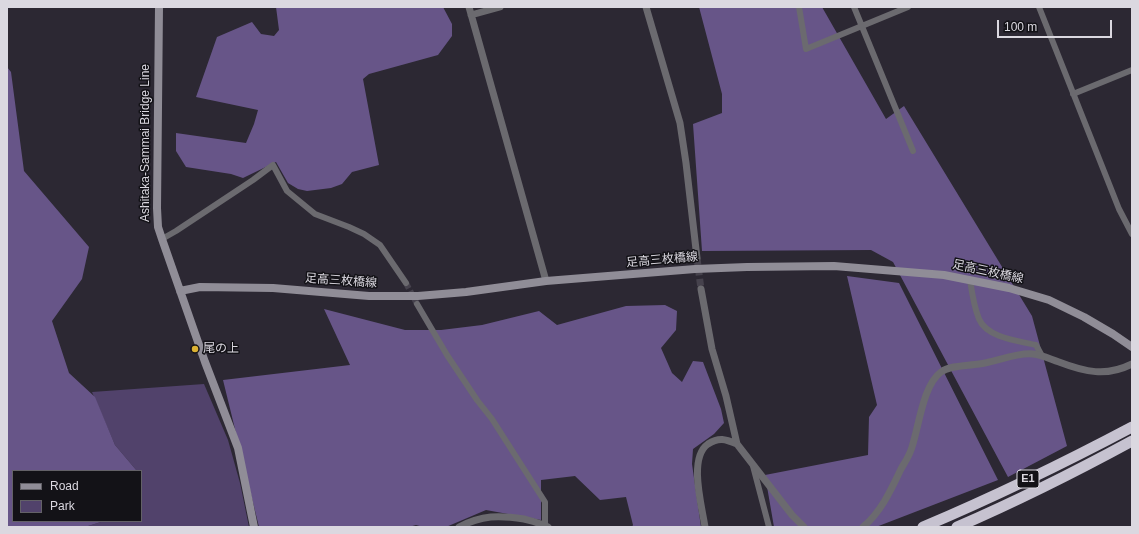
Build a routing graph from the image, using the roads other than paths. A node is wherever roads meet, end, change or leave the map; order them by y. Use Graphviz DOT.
graph roads {
  1 [pos="158,7"];
  2 [pos="469,7"];
  3 [pos="500,7"];
  4 [pos="646,7"];
  5 [pos="799,7"];
  6 [pos="854,7"];
  7 [pos="908,7"];
  8 [pos="1039,7"];
  9 [pos="471,15"];
  10 [pos="862,26"];
  11 [pos="1132,70"];
  12 [pos="1073,94"];
  13 [pos="913,152"];
  14 [pos="1132,234"];
  15 [pos="162,239"];
  16 [pos="697,258"];
  17 [pos="970,280"];
  18 [pos="546,281"];
  19 [pos="406,283"];
  20 [pos="701,289"];
  21 [pos="180,291"];
  22 [pos="417,304"];
  23 [pos="1132,347"];
  24 [pos="1042,356"];
  25 [pos="1132,364"];
  26 [pos="1132,427"];
  27 [pos="1132,441"];
  28 [pos="737,444"];
  29 [pos="1088,465"];
  30 [pos="753,466"];
  31 [pos="546,526"];
  32 [pos="254,527"];
  33 [pos="459,527"];
  34 [pos="705,527"];
  35 [pos="769,527"];
  36 [pos="804,527"];
  37 [pos="863,527"];
  38 [pos="923,527"];
  39 [pos="957,527"];
  40 [pos="972,527"];
  1 -- 15 [label="main road, Ashitaka-Sammai Bridge Line"];
  2 -- 9 [label="street"];
  3 -- 9 [label="street"];
  4 -- 16 [label="street"];
  5 -- 10 [label="street"];
  6 -- 10 [label="street"];
  7 -- 10 [label="street"];
  8 -- 12 [label="street"];
  9 -- 18 [label="street"];
  10 -- 13 [label="street"];
  11 -- 12 [label="street"];
  12 -- 14 [label="street"];
  15 -- 19 [label="street"];
  15 -- 21 [label="main road, Ashitaka-Sammai Bridge Line"];
  17 -- 18 [label="main road, 足高三枚橋線"];
  17 -- 23 [label="main road, 足高三枚橋線"];
  17 -- 24 [label="street"];
  18 -- 21 [label="main road, 足高三枚橋線"];
  20 -- 28 [label="street"];
  21 -- 32 [label="main road, Ashitaka-Sammai Bridge Line"];
  22 -- 31 [label="street"];
  24 -- 25 [label="street"];
  24 -- 37 [label="street"];
  26 -- 38 [label="highway, E1"];
  27 -- 29 [label="highway, E1"];
  28 -- 30 [label="street"];
  28 -- 34 [label="street"];
  29 -- 39 [label="highway, E1"];
  29 -- 40 [label="highway"];
  30 -- 35 [label="street"];
  30 -- 36 [label="street"];
  31 -- 33 [label="street"];
}
